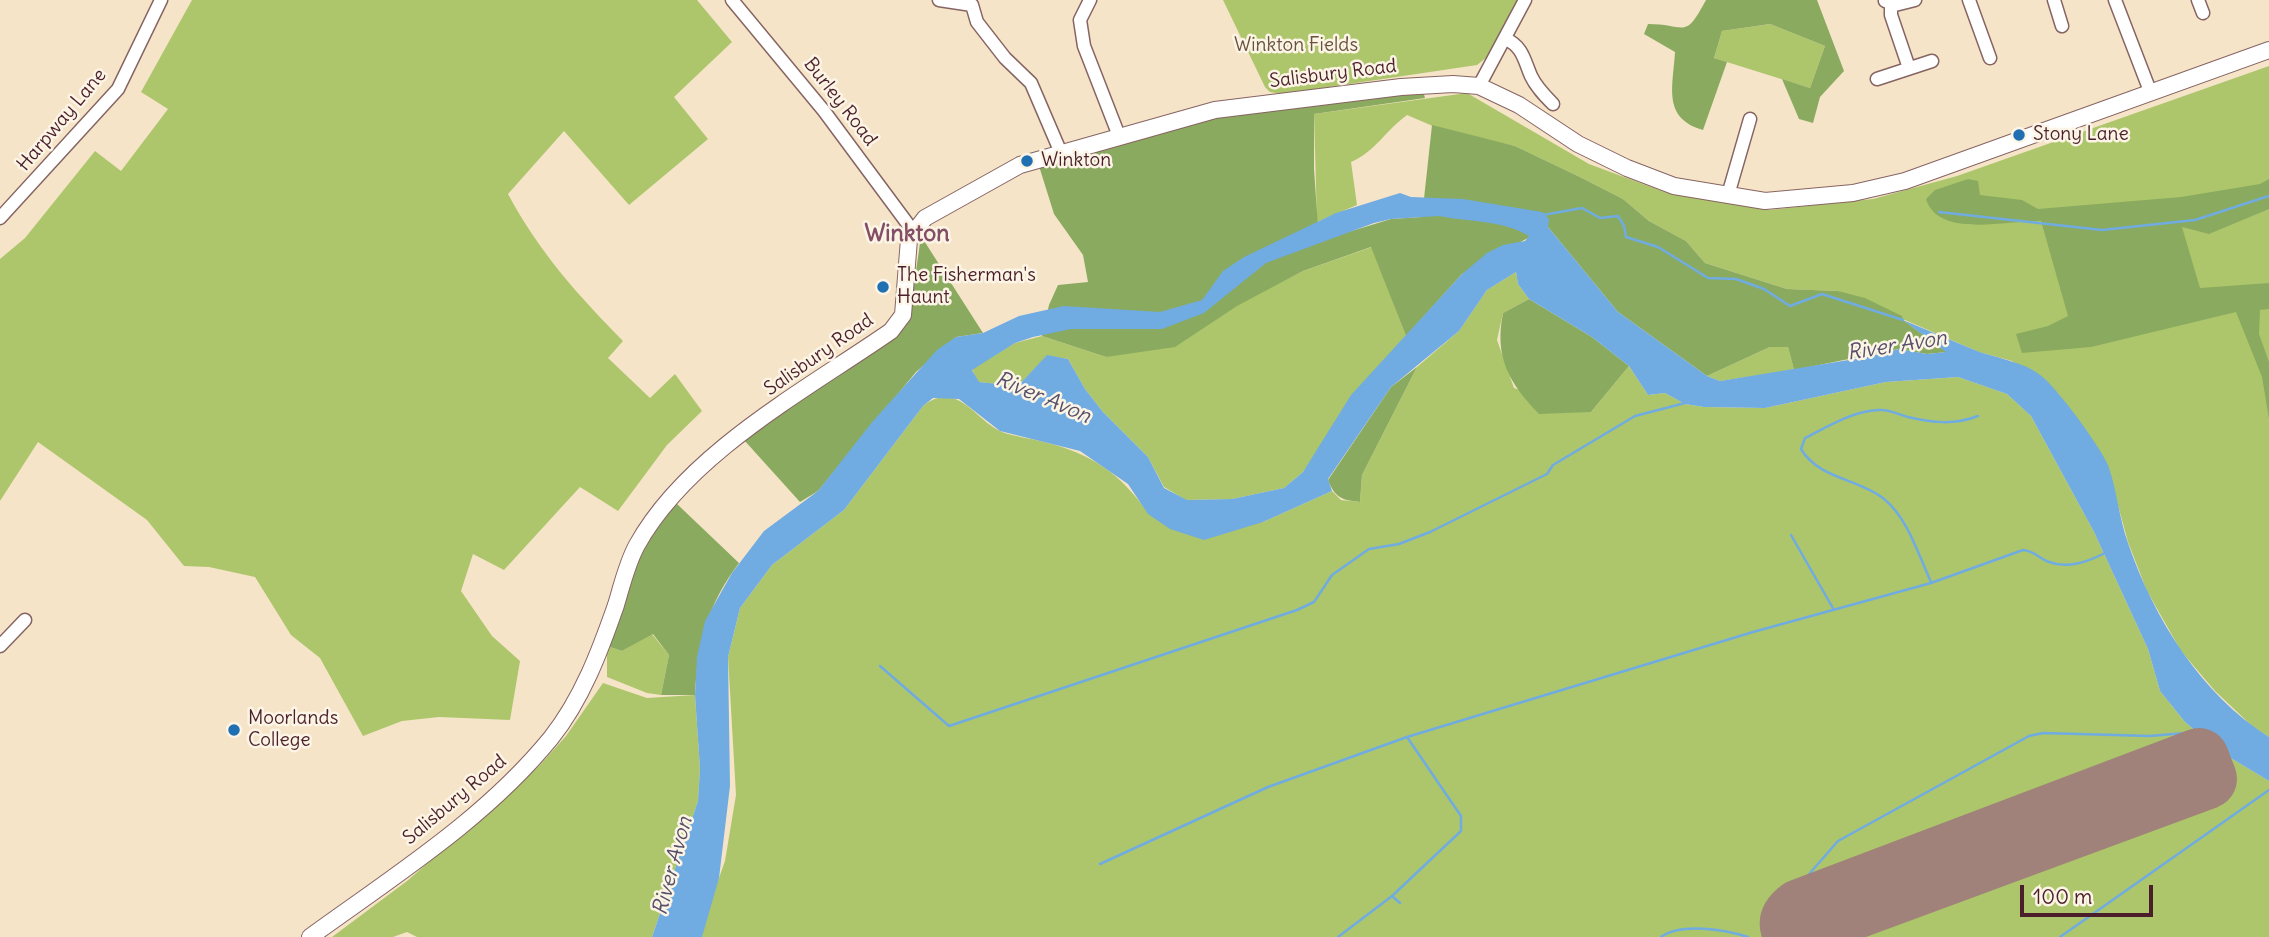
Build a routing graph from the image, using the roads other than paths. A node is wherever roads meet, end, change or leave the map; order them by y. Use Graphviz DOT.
graph roads {
  1 [pos="161,0"];
  2 [pos="732,0"];
  3 [pos="939,0"];
  4 [pos="1090,0"];
  5 [pos="1525,0"];
  6 [pos="1915,0"];
  7 [pos="1969,0"];
  8 [pos="2054,0"];
  9 [pos="2115,0"];
  10 [pos="2198,0"];
  11 [pos="1888,2"];
  12 [pos="2203,13"];
  13 [pos="2063,26"];
  14 [pos="1506,39"];
  15 [pos="2269,50"];
  16 [pos="1990,58"];
  17 [pos="1932,61"];
  18 [pos="1909,68"];
  19 [pos="1877,79"];
  20 [pos="1479,86"];
  21 [pos="2150,91"];
  22 [pos="1553,104"];
  23 [pos="1749,119"];
  24 [pos="1119,136"];
  25 [pos="1061,153"];
  26 [pos="1728,195"];
  27 [pos="0,218"];
  28 [pos="912,231"];
  29 [pos="25,620"];
  30 [pos="0,646"];
  31 [pos="310,937"];
  1 -- 27 [label="street, Harpway Lane"];
  2 -- 28 [label="street, Burley Road"];
  3 -- 25 [label="street"];
  4 -- 24 [label="street"];
  5 -- 14 [label="street"];
  6 -- 11 [label="street"];
  7 -- 16 [label="street"];
  8 -- 13 [label="street"];
  9 -- 21 [label="street"];
  10 -- 12 [label="street"];
  11 -- 18 [label="street"];
  14 -- 20 [label="street"];
  14 -- 22 [label="street"];
  15 -- 21 [label="main road"];
  17 -- 18 [label="street"];
  18 -- 19 [label="street"];
  20 -- 24 [label="main road, Salisbury Road"];
  20 -- 26 [label="main road"];
  21 -- 26 [label="main road"];
  23 -- 26 [label="street"];
  24 -- 25 [label="main road, Salisbury Road"];
  25 -- 28 [label="main road, Salisbury Road"];
  28 -- 31 [label="main road, Salisbury Road"];
  29 -- 30 [label="street"];
}
